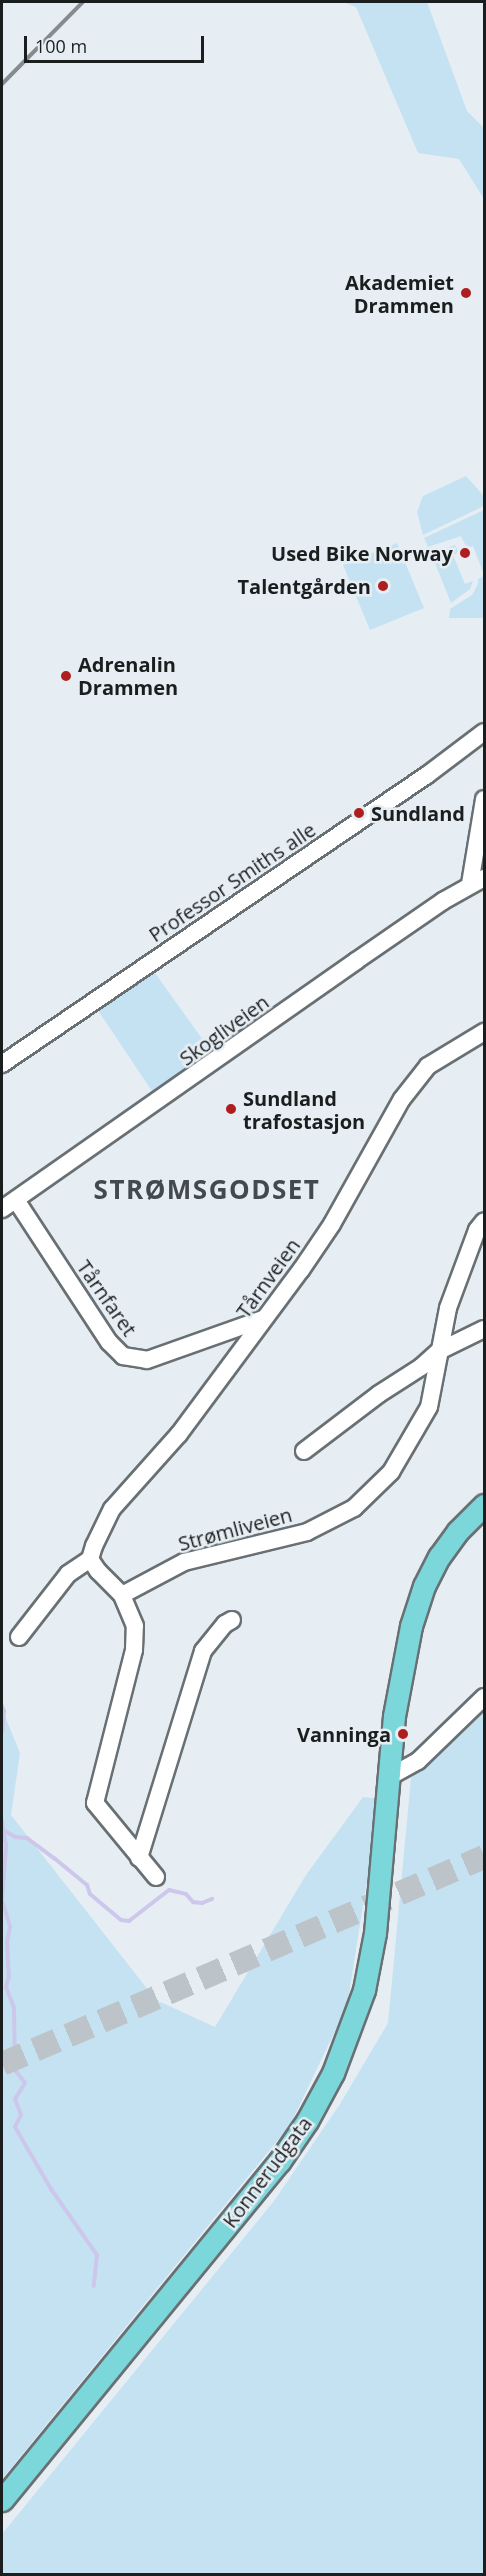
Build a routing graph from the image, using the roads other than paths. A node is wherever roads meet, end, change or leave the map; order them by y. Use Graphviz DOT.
graph roads {
  1 [pos="484,733"];
  2 [pos="484,799"];
  3 [pos="477,881"];
  4 [pos="484,1032"];
  5 [pos="2,1064"];
  6 [pos="16,1200"];
  7 [pos="2,1209"];
  8 [pos="484,1221"];
  9 [pos="263,1319"];
  10 [pos="484,1329"];
  11 [pos="439,1351"];
  12 [pos="304,1451"];
  13 [pos="484,1505"];
  14 [pos="90,1559"];
  15 [pos="122,1595"];
  16 [pos="232,1620"];
  17 [pos="19,1637"];
  18 [pos="484,1697"];
  19 [pos="389,1777"];
  20 [pos="139,1857"];
  21 [pos="156,1877"];
  22 [pos="2,2500"];
  1 -- 5 [label="street, Professor Smiths alle"];
  2 -- 3 [label="street, Skogliveien"];
  3 -- 6 [label="street, Skogliveien"];
  4 -- 9 [label="street, Tårnveien"];
  6 -- 7 [label="street, Skogliveien"];
  6 -- 9 [label="street, Tårnfaret"];
  8 -- 11 [label="street, Strømliveien"];
  9 -- 14 [label="street, Tårnveien"];
  10 -- 11 [label="street"];
  11 -- 12 [label="street"];
  11 -- 15 [label="street, Strømliveien"];
  13 -- 19 [label="main road, Konnerudgata"];
  14 -- 15 [label="street"];
  14 -- 17 [label="street, Tårnveien"];
  15 -- 20 [label="street"];
  16 -- 20 [label="street"];
  18 -- 19 [label="street"];
  19 -- 22 [label="main road, Konnerudgata"];
  20 -- 21 [label="street"];
}
